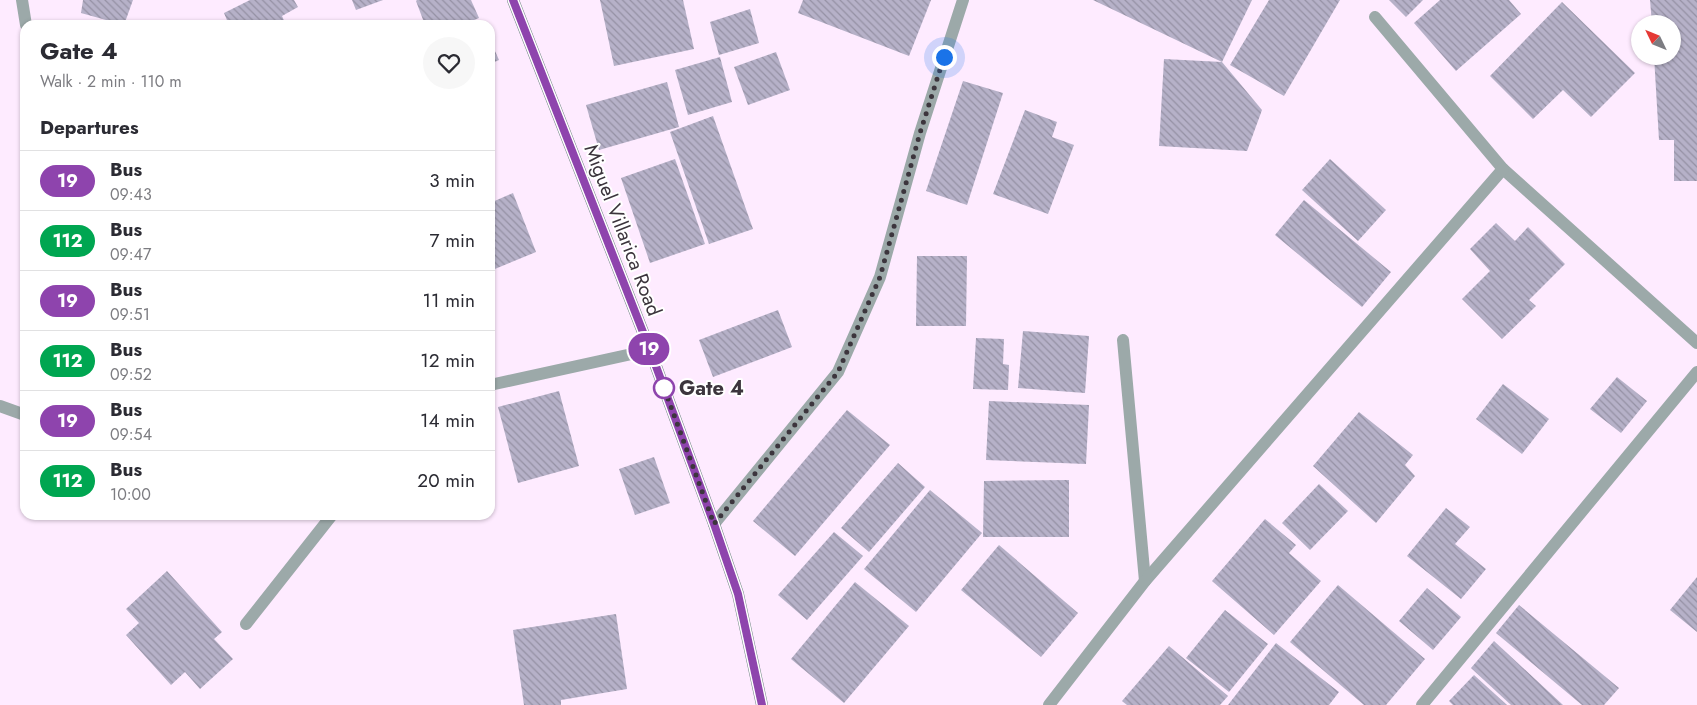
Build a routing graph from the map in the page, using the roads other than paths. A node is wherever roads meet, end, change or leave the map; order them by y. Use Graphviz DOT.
graph roads {
  1 [pos="22,0"];
  2 [pos="513,0"];
  3 [pos="963,0"];
  4 [pos="1375,17"];
  5 [pos="25,20"];
  6 [pos="1503,169"];
  7 [pos="1124,340"];
  8 [pos="1697,343"];
  9 [pos="650,350"];
  10 [pos="1697,372"];
  11 [pos="495,384"];
  12 [pos="0,406"];
  13 [pos="20,413"];
  14 [pos="328,520"];
  15 [pos="714,524"];
  16 [pos="1145,581"];
  17 [pos="246,624"];
  18 [pos="762,705"];
  19 [pos="1049,705"];
  20 [pos="1422,705"];
  1 -- 5 [label="street"];
  2 -- 9 [label="main road, Miguel Villarica Road"];
  3 -- 15 [label="street"];
  4 -- 6 [label="street"];
  6 -- 8 [label="street"];
  6 -- 16 [label="street"];
  7 -- 16 [label="street"];
  9 -- 11 [label="street"];
  9 -- 15 [label="main road, Miguel Villarica Road"];
  10 -- 20 [label="street"];
  12 -- 13 [label="street"];
  14 -- 17 [label="street"];
  15 -- 18 [label="main road, Miguel Villarica Road"];
  16 -- 19 [label="street"];
}
